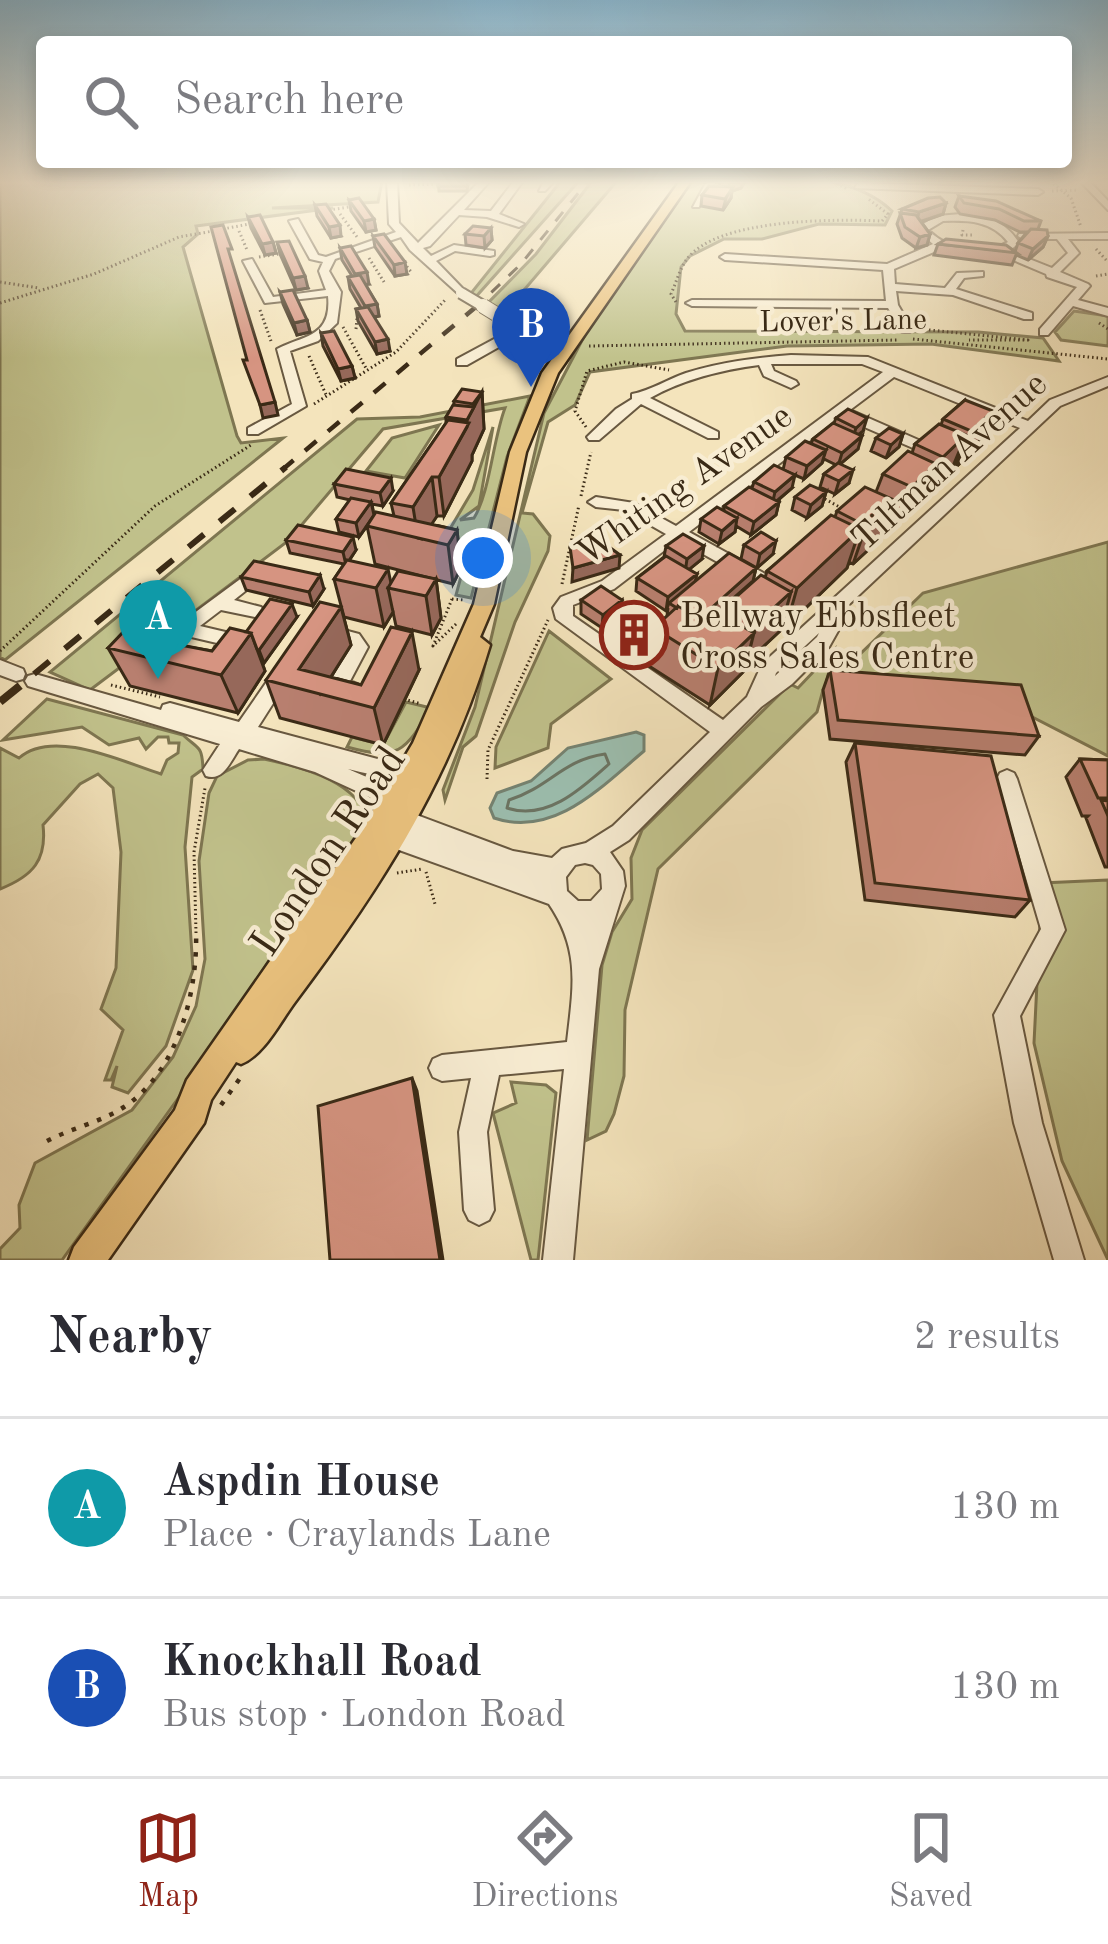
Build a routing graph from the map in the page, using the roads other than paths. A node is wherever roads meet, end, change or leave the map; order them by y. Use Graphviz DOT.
graph roads {
  1 [pos="304,240"];
  2 [pos="375,240"];
  3 [pos="406,240"];
  4 [pos="429,240"];
  5 [pos="646,240"];
  6 [pos="934,240"];
  7 [pos="1012,240"];
  8 [pos="1063,240"];
  9 [pos="940,245"];
  10 [pos="414,248"];
  11 [pos="1001,251"];
  12 [pos="490,253"];
  13 [pos="724,256"];
  14 [pos="328,260"];
  15 [pos="248,261"];
  16 [pos="428,261"];
  17 [pos="888,267"];
  18 [pos="979,274"];
  19 [pos="1051,275"];
  20 [pos="889,287"];
  21 [pos="948,291"];
  22 [pos="335,292"];
  23 [pos="692,302"];
  24 [pos="1071,302"];
  25 [pos="892,305"];
  26 [pos="1108,312"];
  27 [pos="1028,316"];
  28 [pos="522,329"];
  29 [pos="906,329"];
  30 [pos="1044,332"];
  31 [pos="573,346"];
  32 [pos="462,362"];
  33 [pos="764,362"];
  34 [pos="892,372"];
  35 [pos="1108,381"];
  36 [pos="790,384"];
  37 [pos="637,397"];
  38 [pos="840,411"];
  39 [pos="1031,427"];
  40 [pos="257,435"];
  41 [pos="713,435"];
  42 [pos="594,437"];
  43 [pos="918,446"];
  44 [pos="596,502"];
  45 [pos="678,532"];
  46 [pos="287,569"];
  47 [pos="761,579"];
  48 [pos="219,603"];
  49 [pos="473,603"];
  50 [pos="329,608"];
  51 [pos="255,611"];
  52 [pos="184,629"];
  53 [pos="305,642"];
  54 [pos="148,657"];
  55 [pos="206,673"];
  56 [pos="17,674"];
  57 [pos="379,696"];
  58 [pos="724,732"];
  59 [pos="240,734"];
  60 [pos="410,768"];
  61 [pos="213,770"];
  62 [pos="1007,779"];
  63 [pos="391,824"];
  64 [pos="599,861"];
  65 [pos="556,869"];
  66 [pos="561,901"];
  67 [pos="604,906"];
  68 [pos="587,969"];
  69 [pos="578,1054"];
  70 [pos="488,1064"];
  71 [pos="442,1068"];
  72 [pos="198,1121"];
  73 [pos="479,1210"];
  74 [pos="87,1260"];
  75 [pos="558,1260"];
  76 [pos="1069,1260"];
  1 -- 14 [label="street"];
  2 -- 14 [label="street"];
  3 -- 10 [label="street"];
  4 -- 10 [label="street"];
  5 -- 31 [label="main road, London Road"];
  6 -- 9 [label="street"];
  7 -- 11 [label="street"];
  8 -- 19 [label="street"];
  9 -- 11 [label="street"];
  9 -- 17 [label="street"];
  10 -- 16 [label="street"];
  11 -- 19 [label="street"];
  12 -- 16 [label="street"];
  13 -- 17 [label="street"];
  14 -- 22 [label="street"];
  15 -- 22 [label="street"];
  16 -- 28 [label="street, bridge"];
  17 -- 20 [label="street"];
  18 -- 21 [label="street"];
  19 -- 24 [label="street"];
  20 -- 21 [label="street"];
  20 -- 25 [label="street"];
  21 -- 27 [label="street"];
  22 -- 40 [label="street"];
  23 -- 25 [label="street"];
  24 -- 26 [label="street"];
  24 -- 30 [label="street"];
  25 -- 29 [label="street"];
  28 -- 31 [label="street"];
  28 -- 32 [label="street"];
  31 -- 49 [label="main road, London Road"];
  33 -- 34 [label="street"];
  33 -- 36 [label="street"];
  33 -- 37 [label="street"];
  34 -- 38 [label="street, Whiting Avenue"];
  34 -- 39 [label="street"];
  35 -- 39 [label="street, Tiltman Avenue"];
  37 -- 41 [label="street"];
  37 -- 42 [label="street"];
  38 -- 43 [label="street"];
  38 -- 45 [label="street, Whiting Avenue"];
  39 -- 58 [label="street, Tiltman Avenue"];
  44 -- 45 [label="street"];
  45 -- 47 [label="street"];
  45 -- 58 [label="street, Whiting Avenue"];
  46 -- 48 [label="street"];
  48 -- 51 [label="street"];
  48 -- 52 [label="street"];
  49 -- 60 [label="main road, London Road"];
  49 -- 63 [label="main road, London Road"];
  50 -- 53 [label="street"];
  52 -- 54 [label="street"];
  52 -- 55 [label="street"];
  53 -- 57 [label="street"];
  53 -- 59 [label="street"];
  56 -- 59 [label="street"];
  58 -- 64 [label="street, Tiltman Avenue"];
  59 -- 60 [label="street"];
  59 -- 61 [label="street"];
  59 -- 63 [label="street"];
  60 -- 63 [label="main road, London Road"];
  62 -- 76 [label="street"];
  63 -- 65 [label="street"];
  63 -- 66 [label="street"];
  63 -- 72 [label="main road, London Road"];
  63 -- 72 [label="main road, London Road"];
  64 -- 65 [label="street"];
  64 -- 67 [label="street"];
  65 -- 66 [label="street"];
  66 -- 67 [label="street"];
  66 -- 68 [label="street"];
  67 -- 68 [label="street"];
  68 -- 69 [label="street"];
  69 -- 70 [label="street"];
  69 -- 75 [label="street"];
  70 -- 71 [label="street"];
  70 -- 73 [label="street"];
  72 -- 74 [label="main road, London Road"];
}
